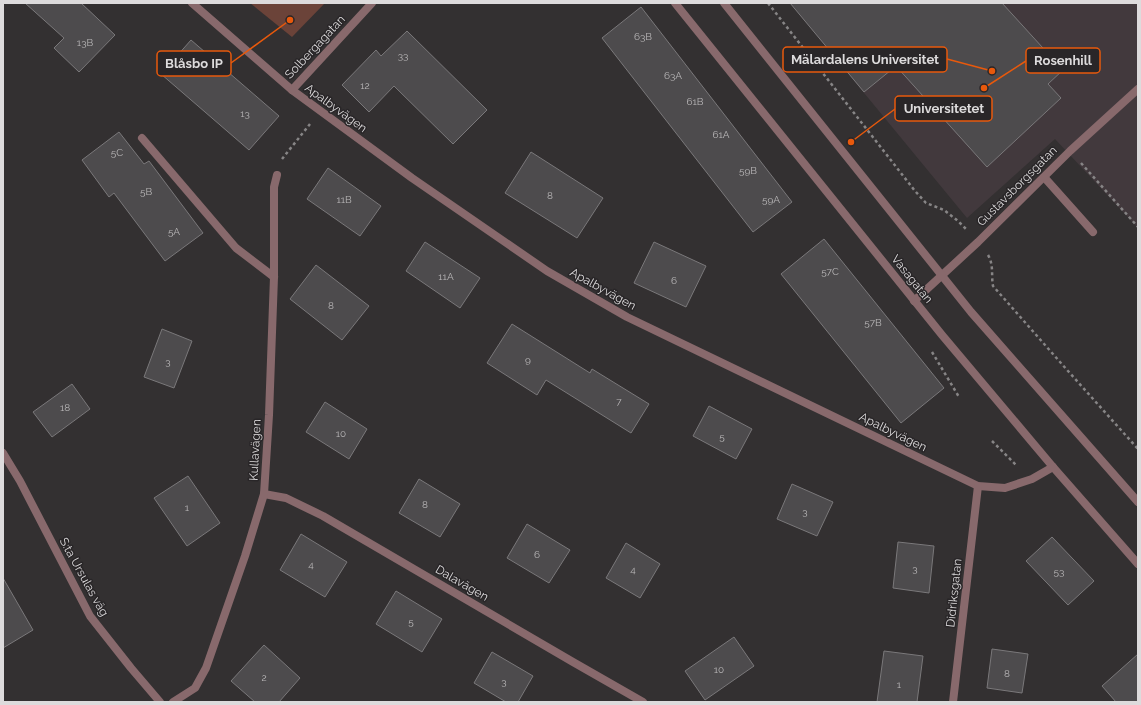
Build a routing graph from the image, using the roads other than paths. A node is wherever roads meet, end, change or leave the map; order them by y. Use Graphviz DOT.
graph roads {
  1 [pos="192,3"];
  2 [pos="372,3"];
  3 [pos="675,3"];
  4 [pos="724,3"];
  5 [pos="1138,89"];
  6 [pos="292,90"];
  7 [pos="142,138"];
  8 [pos="277,175"];
  9 [pos="1044,177"];
  10 [pos="1093,232"];
  11 [pos="941,275"];
  12 [pos="274,276"];
  13 [pos="914,301"];
  14 [pos="3,453"];
  15 [pos="1053,467"];
  16 [pos="978,486"];
  17 [pos="264,494"];
  18 [pos="1138,502"];
  19 [pos="1138,564"];
  20 [pos="160,702"];
  21 [pos="173,702"];
  22 [pos="643,702"];
  23 [pos="953,702"];
  1 -- 6 [label="street, Apalbyvägen"];
  2 -- 6 [label="street, Solbergagatan"];
  3 -- 13 [label="street, Vasagatan"];
  4 -- 11 [label="street, Vasagatan"];
  5 -- 9 [label="street, Gustavsborgsgatan"];
  6 -- 16 [label="street, Apalbyvägen"];
  7 -- 12 [label="street"];
  8 -- 12 [label="street, Kullavägen"];
  9 -- 10 [label="street"];
  9 -- 11 [label="street, Gustavsborgsgatan"];
  11 -- 13 [label="street, Gustavsborgsgatan"];
  11 -- 18 [label="street, Vasagatan"];
  12 -- 17 [label="street, Kullavägen"];
  13 -- 15 [label="street, Vasagatan"];
  14 -- 20 [label="street, S:ta Ursulas väg"];
  15 -- 16 [label="street, Apalbyvägen"];
  15 -- 19 [label="street, Vasagatan"];
  16 -- 23 [label="street, Didriksgatan"];
  17 -- 21 [label="street, Kullavägen"];
  17 -- 22 [label="street, Dalavägen"];
}
